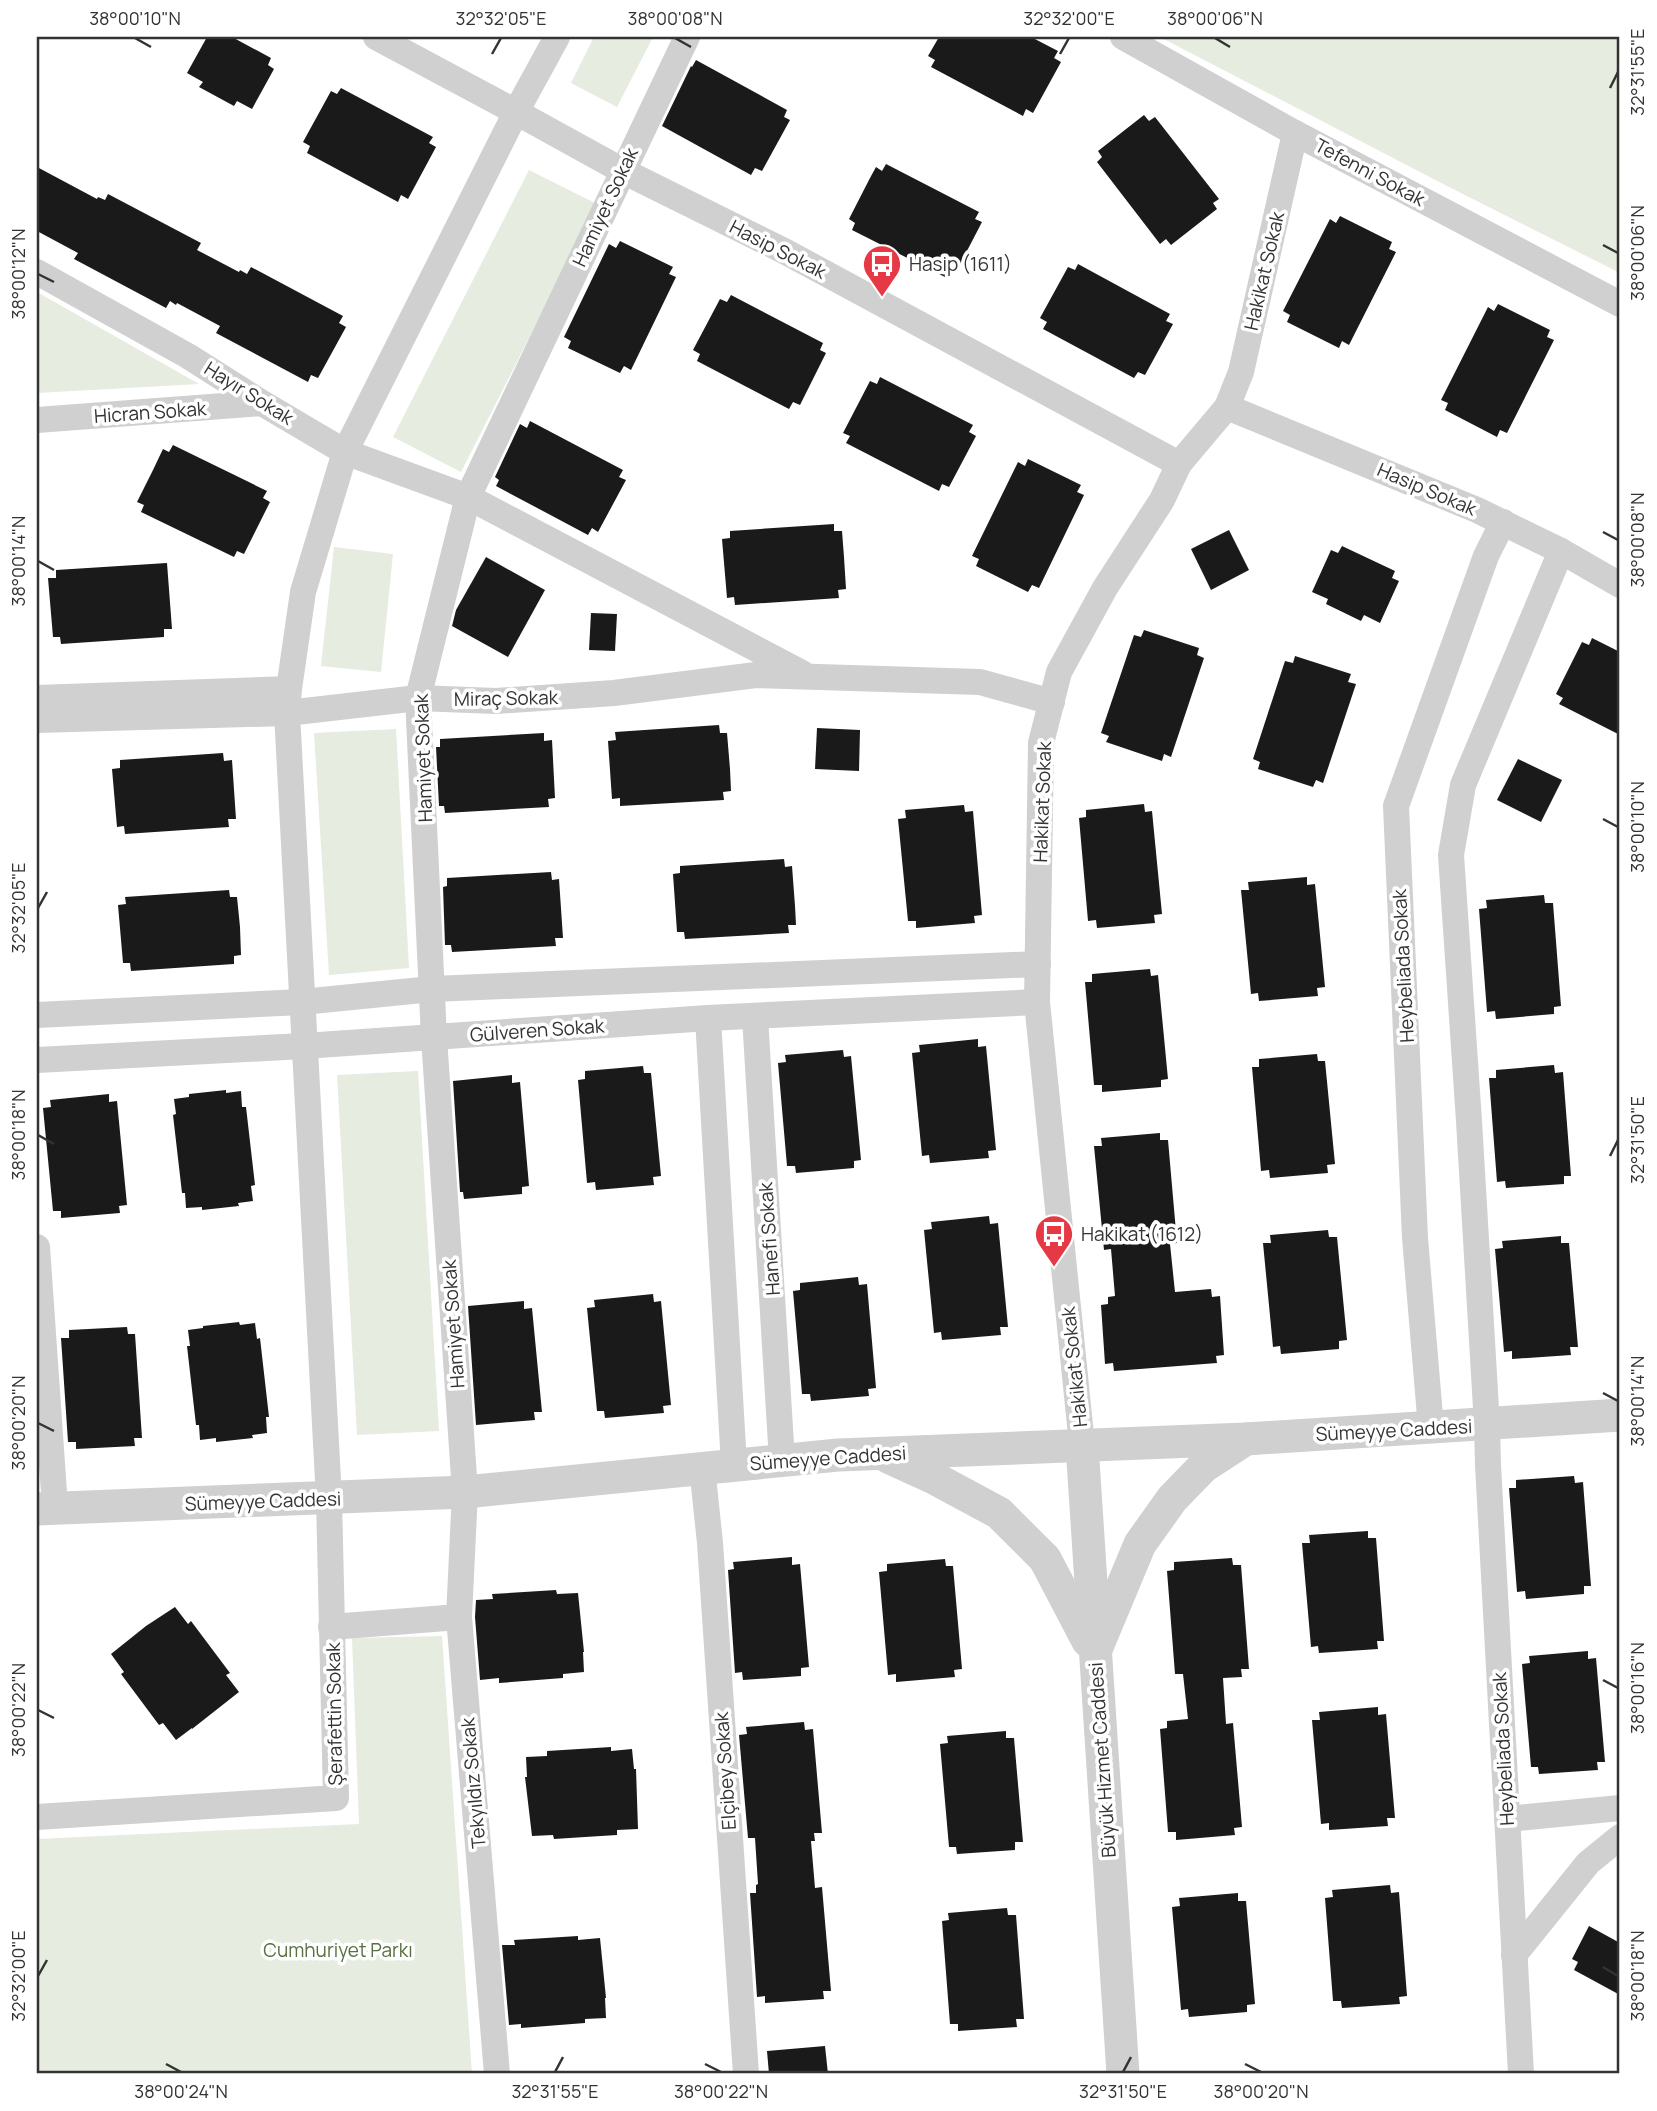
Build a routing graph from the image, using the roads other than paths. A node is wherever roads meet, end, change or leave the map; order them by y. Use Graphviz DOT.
graph roads {
  1 [pos="376,37"];
  2 [pos="557,37"];
  3 [pos="687,37"];
  4 [pos="1123,37"];
  5 [pos="516,111"];
  6 [pos="1296,133"];
  7 [pos="623,171"];
  8 [pos="37,272"];
  9 [pos="1620,304"];
  10 [pos="262,403"];
  11 [pos="1227,407"];
  12 [pos="37,420"];
  13 [pos="345,452"];
  14 [pos="1179,464"];
  15 [pos="468,497"];
  16 [pos="1503,522"];
  17 [pos="1561,551"];
  18 [pos="1620,585"];
  19 [pos="807,675"];
  20 [pos="37,698"];
  21 [pos="418,698"];
  22 [pos="288,701"];
  23 [pos="1052,702"];
  24 [pos="37,720"];
  25 [pos="1038,964"];
  26 [pos="432,989"];
  27 [pos="302,1002"];
  28 [pos="1037,1002"];
  29 [pos="37,1015"];
  30 [pos="755,1017"];
  31 [pos="708,1018"];
  32 [pos="434,1038"];
  33 [pos="304,1046"];
  34 [pos="37,1060"];
  35 [pos="37,1247"];
  36 [pos="1620,1415"];
  37 [pos="1487,1425"];
  38 [pos="1431,1428"];
  39 [pos="1246,1439"];
  40 [pos="1082,1445"];
  41 [pos="880,1454"];
  42 [pos="782,1461"];
  43 [pos="718,1466"];
  44 [pos="465,1492"];
  45 [pos="329,1499"];
  46 [pos="46,1508"];
  47 [pos="459,1617"];
  48 [pos="331,1627"];
  49 [pos="1094,1652"];
  50 [pos="1620,1808"];
  51 [pos="37,1817"];
  52 [pos="1507,1819"];
  53 [pos="1620,1837"];
  54 [pos="1514,1955"];
  55 [pos="497,2074"];
  56 [pos="746,2074"];
  57 [pos="1123,2074"];
  58 [pos="1521,2074"];
  1 -- 5 [label="street, Hasip Sokak"];
  2 -- 5 [label="street, Şerafettin Sokak"];
  3 -- 7 [label="street, Hamiyet Sokak"];
  4 -- 6 [label="street, Tefenni Sokak"];
  5 -- 7 [label="street, Hasip Sokak"];
  5 -- 13 [label="street, Şerafettin Sokak"];
  6 -- 9 [label="street, Tefenni Sokak"];
  6 -- 11 [label="street, Hakikat Sokak"];
  7 -- 14 [label="street, Hasip Sokak"];
  7 -- 15 [label="street, Hamiyet Sokak"];
  8 -- 10 [label="street, Hayır Sokak"];
  10 -- 12 [label="street, Hicran Sokak"];
  10 -- 13 [label="street, Hayır Sokak"];
  11 -- 14 [label="street, Hakikat Sokak"];
  11 -- 16 [label="street, Hasip Sokak"];
  13 -- 15 [label="street, Hayır Sokak"];
  13 -- 22 [label="street, Şerafettin Sokak"];
  14 -- 23 [label="street, Hakikat Sokak"];
  15 -- 19 [label="street, Miraç Sokak"];
  15 -- 21 [label="street, Hamiyet Sokak"];
  16 -- 17 [label="street, Hasip Sokak"];
  16 -- 38 [label="street, Heybeliada Sokak"];
  17 -- 18 [label="street, Hasip Sokak"];
  17 -- 37 [label="street, Heybeliada Sokak"];
  19 -- 21 [label="street, Miraç Sokak"];
  19 -- 23 [label="street, Miraç Sokak"];
  20 -- 22 [label="street"];
  21 -- 22 [label="street, Miraç Sokak"];
  21 -- 26 [label="street, Hamiyet Sokak"];
  22 -- 24 [label="street, Miraç Sokak"];
  22 -- 27 [label="street, Şerafettin Sokak"];
  23 -- 25 [label="street, Hakikat Sokak"];
  25 -- 26 [label="street"];
  25 -- 28 [label="street, Hakikat Sokak"];
  26 -- 27 [label="street"];
  26 -- 32 [label="street, Hamiyet Sokak"];
  27 -- 29 [label="street"];
  27 -- 33 [label="street, Şerafettin Sokak"];
  28 -- 30 [label="street, Gülveren Sokak"];
  28 -- 40 [label="street, Hakikat Sokak"];
  30 -- 31 [label="street, Gülveren Sokak"];
  30 -- 42 [label="street, Hanefi Sokak"];
  31 -- 32 [label="street, Gülveren Sokak"];
  31 -- 43 [label="street, Elçibey Sokak"];
  32 -- 33 [label="street, Gülveren Sokak"];
  32 -- 44 [label="street, Hamiyet Sokak"];
  33 -- 34 [label="street, Gülveren Sokak"];
  33 -- 45 [label="street, Şerafettin Sokak"];
  35 -- 46 [label="street"];
  36 -- 37 [label="street, Sümeyye Caddesi"];
  37 -- 38 [label="street, Sümeyye Caddesi"];
  37 -- 52 [label="street, Heybeliada Sokak"];
  38 -- 39 [label="street, Sümeyye Caddesi"];
  39 -- 40 [label="street, Sümeyye Caddesi"];
  39 -- 49 [label="street"];
  40 -- 41 [label="street, Sümeyye Caddesi"];
  40 -- 49 [label="street, Büyük Hizmet Caddesi"];
  41 -- 42 [label="street, Sümeyye Caddesi"];
  41 -- 49 [label="street"];
  42 -- 43 [label="street, Sümeyye Caddesi"];
  43 -- 44 [label="street, Sümeyye Caddesi"];
  43 -- 56 [label="street, Elçibey Sokak"];
  44 -- 45 [label="street, Sümeyye Caddesi"];
  44 -- 47 [label="street, Tekyıldız Sokak"];
  45 -- 46 [label="street, Sümeyye Caddesi"];
  45 -- 48 [label="street, Şerafettin Sokak"];
  47 -- 48 [label="street"];
  47 -- 55 [label="street, Tekyıldız Sokak"];
  48 -- 51 [label="street, Şerafettin Sokak"];
  49 -- 57 [label="street, Büyük Hizmet Caddesi"];
  50 -- 52 [label="street"];
  52 -- 54 [label="street, Heybeliada Sokak"];
  53 -- 54 [label="street"];
  54 -- 58 [label="street, Heybeliada Sokak"];
}
